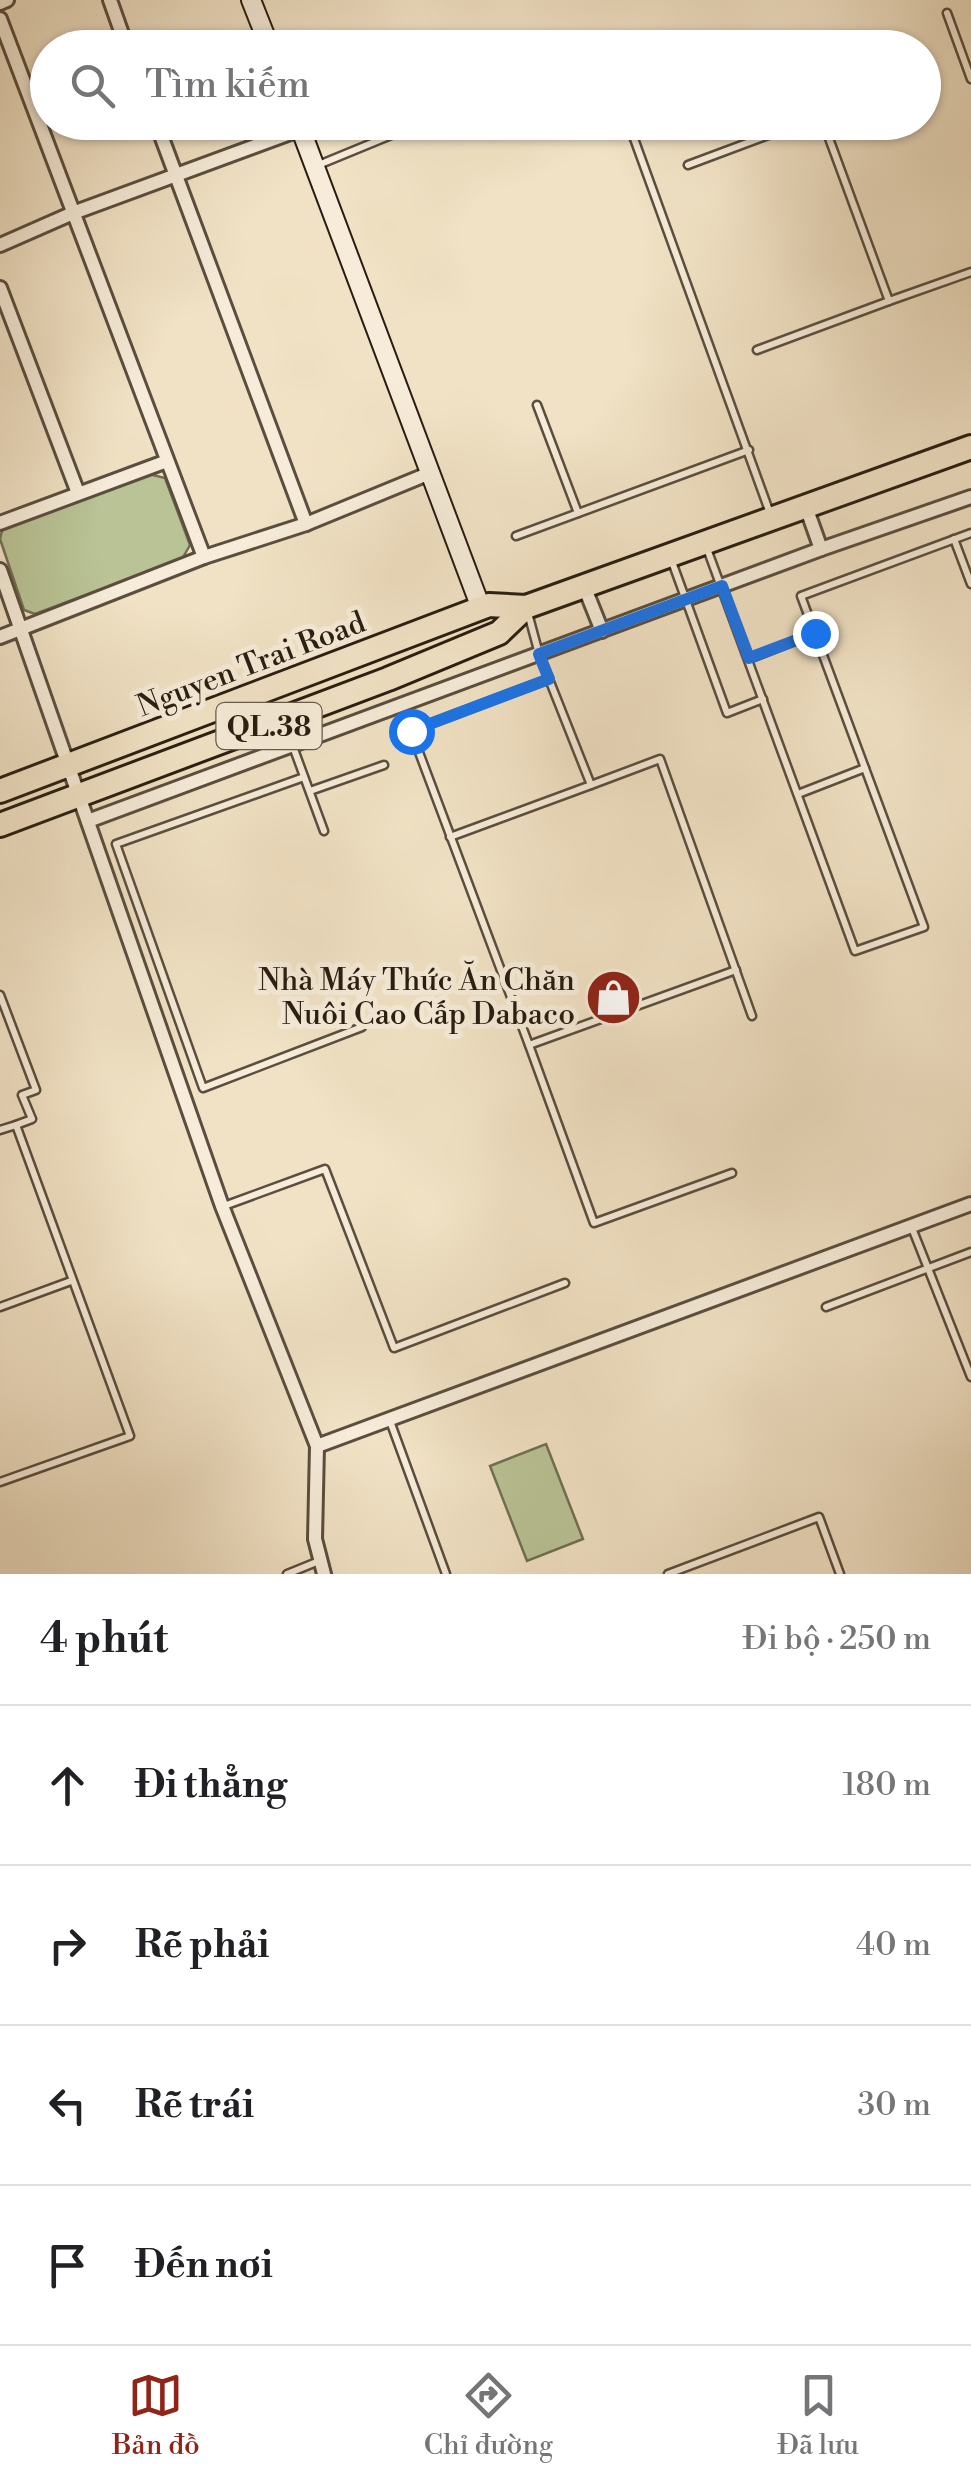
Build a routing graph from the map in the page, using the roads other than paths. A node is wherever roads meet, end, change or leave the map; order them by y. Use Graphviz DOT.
graph roads {
  1 [pos="8,0"];
  2 [pos="110,0"];
  3 [pos="251,0"];
  4 [pos="0,3"];
  5 [pos="947,13"];
  6 [pos="0,19"];
  7 [pos="121,30"];
  8 [pos="263,30"];
  9 [pos="971,80"];
  10 [pos="30,99"];
  11 [pos="46,140"];
  12 [pos="163,140"];
  13 [pos="264,140"];
  14 [pos="304,140"];
  15 [pos="378,140"];
  16 [pos="635,140"];
  17 [pos="754,140"];
  18 [pos="830,140"];
  19 [pos="688,165"];
  20 [pos="314,166"];
  21 [pos="176,175"];
  22 [pos="73,213"];
  23 [pos="0,244"];
  24 [pos="971,272"];
  25 [pos="0,288"];
  26 [pos="888,301"];
  27 [pos="757,350"];
  28 [pos="537,405"];
  29 [pos="971,446"];
  30 [pos="749,450"];
  31 [pos="167,461"];
  32 [pos="430,474"];
  33 [pos="78,493"];
  34 [pos="971,498"];
  35 [pos="806,507"];
  36 [pos="578,513"];
  37 [pos="772,518"];
  38 [pos="0,523"];
  39 [pos="306,524"];
  40 [pos="971,533"];
  41 [pos="516,536"];
  42 [pos="954,539"];
  43 [pos="704,541"];
  44 [pos="822,549"];
  45 [pos="669,553"];
  46 [pos="204,556"];
  47 [pos="0,570"];
  48 [pos="971,584"];
  49 [pos="584,586"];
  50 [pos="722,586"];
  51 [pos="685,600"];
  52 [pos="526,607"];
  53 [pos="481,608"];
  54 [pos="22,628"];
  55 [pos="602,631"];
  56 [pos="815,633"];
  57 [pos="0,637"];
  58 [pos="539,654"];
  59 [pos="749,658"];
  60 [pos="388,679"];
  61 [pos="549,679"];
  62 [pos="764,699"];
  63 [pos="398,706"];
  64 [pos="284,720"];
  65 [pos="293,745"];
  66 [pos="209,748"];
  67 [pos="384,765"];
  68 [pos="68,766"];
  69 [pos="865,768"];
  70 [pos="218,773"];
  71 [pos="304,778"];
  72 [pos="591,785"];
  73 [pos="309,791"];
  74 [pos="0,792"];
  75 [pos="798,794"];
  76 [pos="80,796"];
  77 [pos="88,821"];
  78 [pos="0,825"];
  79 [pos="324,831"];
  80 [pos="450,838"];
  81 [pos="736,970"];
  82 [pos="0,995"];
  83 [pos="752,1016"];
  84 [pos="362,1026"];
  85 [pos="529,1045"];
  86 [pos="16,1124"];
  87 [pos="0,1130"];
  88 [pos="732,1173"];
  89 [pos="971,1204"];
  90 [pos="222,1206"];
  91 [pos="912,1226"];
  92 [pos="971,1252"];
  93 [pos="928,1268"];
  94 [pos="71,1281"];
  95 [pos="565,1283"];
  96 [pos="0,1306"];
  97 [pos="826,1307"];
  98 [pos="971,1376"];
  99 [pos="390,1422"];
  100 [pos="318,1446"];
  101 [pos="0,1482"];
  102 [pos="322,1568"];
  103 [pos="287,1574"];
  104 [pos="446,1574"];
  105 [pos="668,1574"];
  106 [pos="840,1574"];
  1 -- 4 [label="street"];
  2 -- 7 [label="street"];
  3 -- 8 [label="street"];
  5 -- 9 [label="lane"];
  6 -- 10 [label="street"];
  11 -- 22 [label="street"];
  12 -- 21 [label="street"];
  13 -- 21 [label="street"];
  14 -- 20 [label="street"];
  15 -- 20 [label="lane"];
  16 -- 30 [label="lane"];
  17 -- 19 [label="lane"];
  18 -- 26 [label="lane"];
  20 -- 32 [label="street"];
  21 -- 22 [label="street"];
  21 -- 39 [label="street"];
  22 -- 23 [label="street"];
  22 -- 31 [label="street"];
  24 -- 26 [label="lane"];
  25 -- 33 [label="street"];
  26 -- 27 [label="lane"];
  28 -- 36 [label="lane"];
  29 -- 35 [label="highway, Nguyen Trai Road / QL.38"];
  30 -- 36 [label="lane"];
  30 -- 37 [label="lane"];
  31 -- 33 [label="street"];
  31 -- 46 [label="street"];
  32 -- 39 [label="street"];
  32 -- 53 [label="street"];
  33 -- 38 [label="street"];
  34 -- 44 [label="street"];
  35 -- 37 [label="highway, Nguyen Trai Road / QL.38"];
  35 -- 44 [label="street"];
  36 -- 41 [label="lane"];
  37 -- 43 [label="highway, Nguyen Trai Road / QL.38"];
  39 -- 46 [label="street"];
  40 -- 42 [label="lane"];
  42 -- 48 [label="lane"];
  42 -- 56 [label="lane"];
  43 -- 45 [label="highway, Nguyen Trai Road / QL.38"];
  43 -- 50 [label="lane"];
  44 -- 50 [label="street"];
  45 -- 49 [label="highway, Nguyen Trai Road / QL.38"];
  45 -- 51 [label="lane"];
  46 -- 54 [label="street"];
  47 -- 54 [label="street"];
  49 -- 52 [label="highway, Nguyen Trai Road / QL.38"];
  49 -- 55 [label="street"];
  50 -- 51 [label="street"];
  50 -- 59 [label="lane"];
  51 -- 55 [label="street"];
  51 -- 62 [label="lane"];
  52 -- 53 [label="highway, Nguyen Trai Road / QL.38"];
  52 -- 58 [label="lane"];
  52 -- 60 [label="highway, Nguyen Trai Road / QL.38"];
  53 -- 68 [label="highway, Nguyen Trai Road / QL.38"];
  54 -- 57 [label="street"];
  54 -- 68 [label="street"];
  55 -- 58 [label="street"];
  56 -- 59 [label="lane"];
  56 -- 69 [label="lane"];
  58 -- 61 [label="lane"];
  58 -- 63 [label="street"];
  59 -- 62 [label="lane"];
  60 -- 63 [label="street"];
  60 -- 64 [label="highway, Nguyen Trai Road / QL.38"];
  61 -- 72 [label="lane"];
  61 -- 80 [label="lane"];
  62 -- 75 [label="lane"];
  63 -- 65 [label="street"];
  64 -- 65 [label="lane"];
  64 -- 66 [label="highway, Nguyen Trai Road / QL.38"];
  65 -- 70 [label="street"];
  65 -- 71 [label="lane"];
  66 -- 70 [label="street"];
  66 -- 76 [label="highway, Nguyen Trai Road / QL.38"];
  67 -- 73 [label="lane"];
  68 -- 74 [label="highway, Nguyen Trai Road / QL.38"];
  68 -- 76 [label="street"];
  69 -- 75 [label="lane"];
  69 -- 75 [label="lane"];
  70 -- 77 [label="street"];
  71 -- 73 [label="lane"];
  71 -- 84 [label="lane"];
  72 -- 80 [label="lane"];
  72 -- 81 [label="lane"];
  73 -- 79 [label="lane"];
  76 -- 77 [label="street"];
  76 -- 78 [label="highway, Nguyen Trai Road / QL.38"];
  77 -- 90 [label="street"];
  80 -- 85 [label="lane"];
  81 -- 83 [label="lane"];
  81 -- 85 [label="lane"];
  82 -- 86 [label="lane"];
  85 -- 88 [label="lane"];
  86 -- 87 [label="lane"];
  86 -- 94 [label="lane"];
  89 -- 91 [label="street"];
  90 -- 95 [label="lane"];
  90 -- 100 [label="street"];
  91 -- 93 [label="lane"];
  91 -- 99 [label="street"];
  92 -- 93 [label="lane"];
  93 -- 97 [label="lane"];
  93 -- 98 [label="lane"];
  94 -- 96 [label="lane"];
  94 -- 101 [label="lane"];
  99 -- 100 [label="street"];
  99 -- 104 [label="lane"];
  100 -- 102 [label="street"];
  102 -- 103 [label="lane"];
  105 -- 106 [label="lane"];
}
